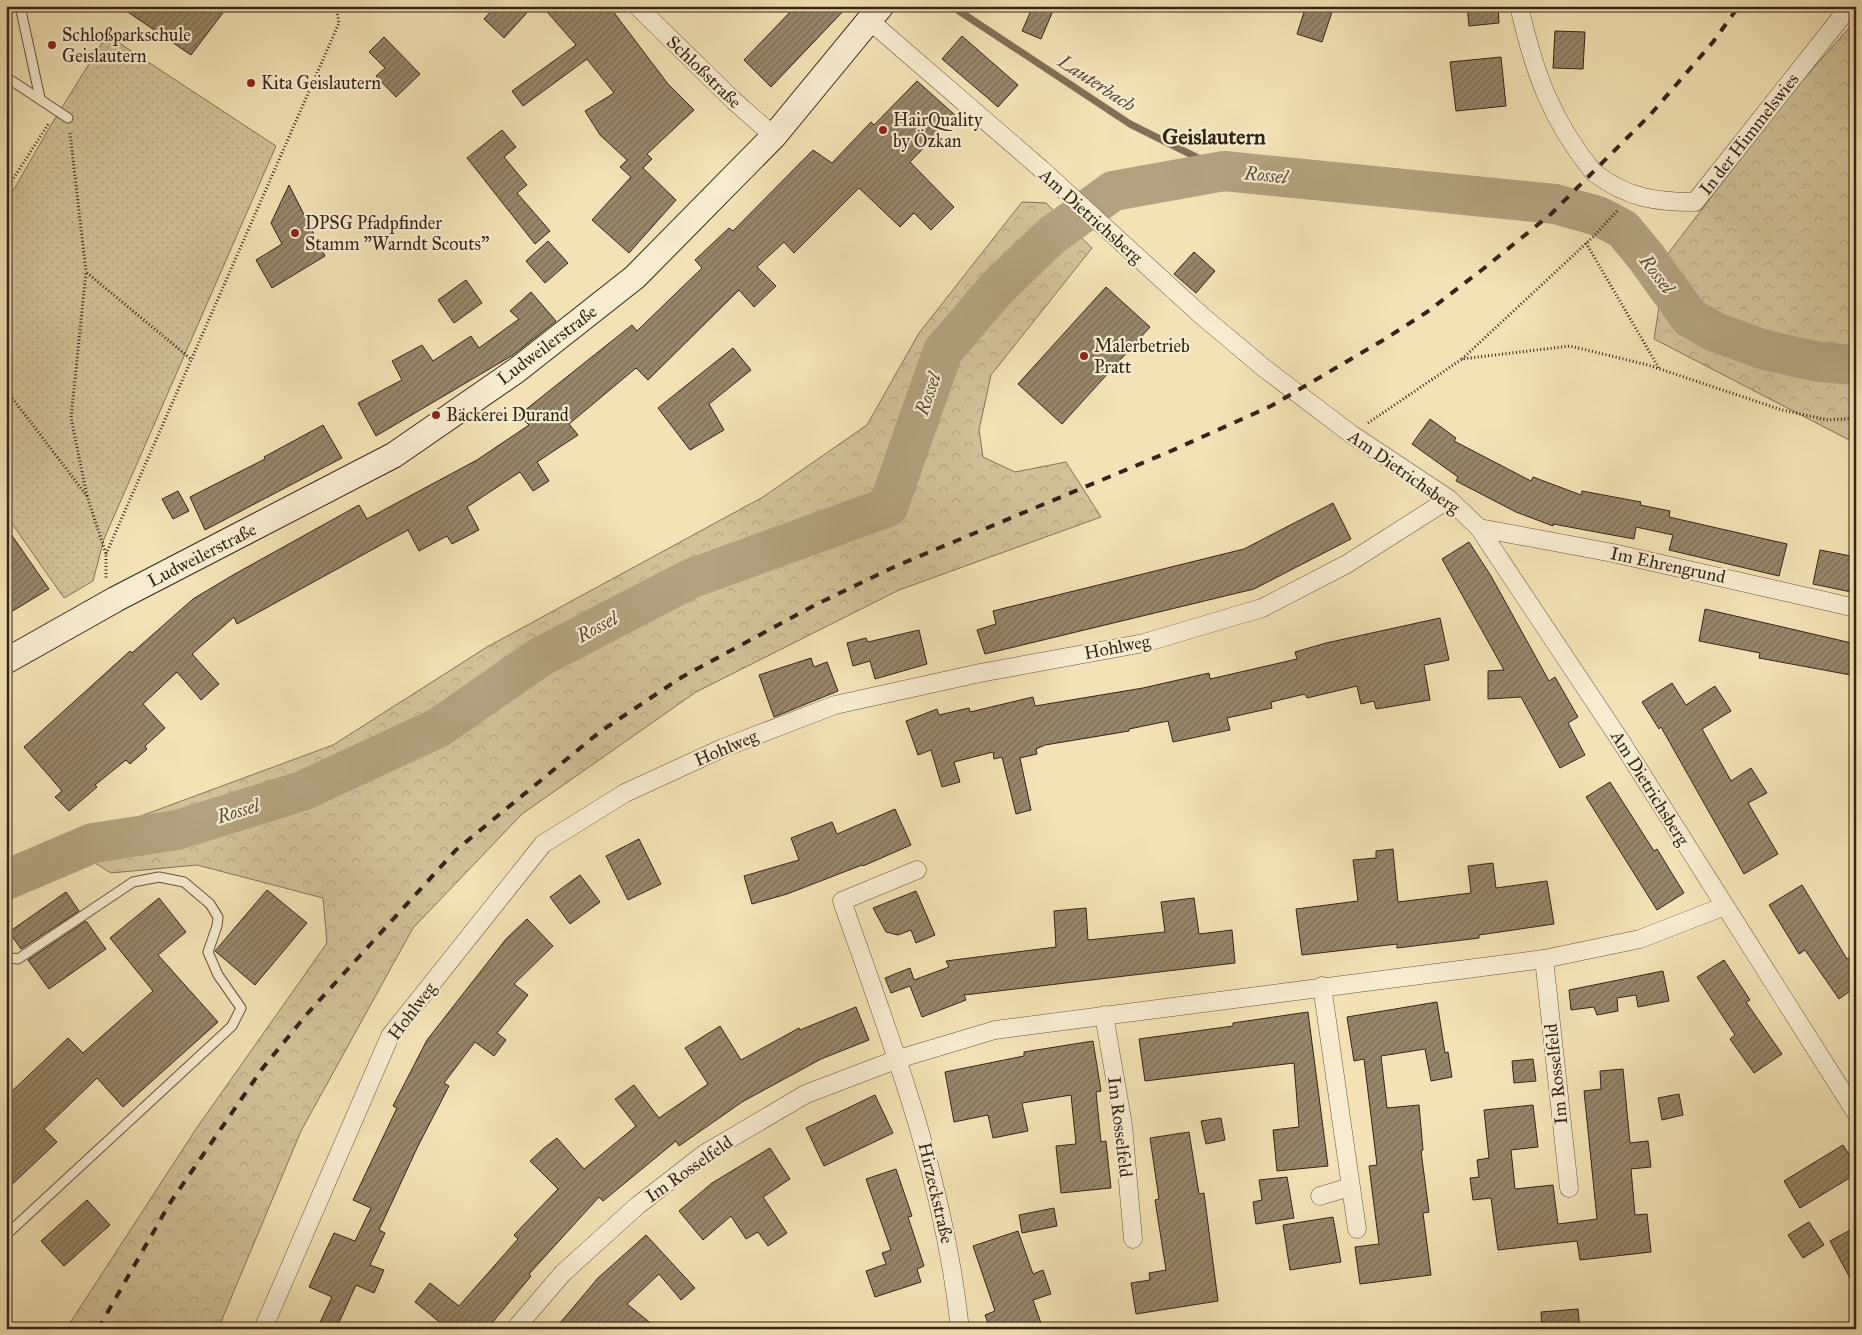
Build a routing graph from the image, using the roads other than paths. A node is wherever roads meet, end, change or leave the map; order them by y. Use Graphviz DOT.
graph roads {
  1 [pos="20,6"];
  2 [pos="637,6"];
  3 [pos="1519,6"];
  4 [pos="1850,6"];
  5 [pos="875,14"];
  6 [pos="6,77"];
  7 [pos="40,98"];
  8 [pos="68,118"];
  9 [pos="774,136"];
  10 [pos="1449,499"];
  11 [pos="1480,528"];
  12 [pos="1856,608"];
  13 [pos="6,661"];
  14 [pos="917,870"];
  15 [pos="1725,906"];
  16 [pos="6,957"];
  17 [pos="1544,959"];
  18 [pos="1322,986"];
  19 [pos="1104,1015"];
  20 [pos="898,1059"];
  21 [pos="1856,1113"];
  22 [pos="1350,1186"];
  23 [pos="1569,1188"];
  24 [pos="1320,1196"];
  25 [pos="1357,1229"];
  26 [pos="6,1235"];
  27 [pos="1133,1239"];
  28 [pos="263,1329"];
  29 [pos="515,1329"];
  30 [pos="960,1329"];
  1 -- 7 [label="lane"];
  2 -- 9 [label="street, Schloßstraße"];
  3 -- 4 [label="street, In der Himmelswies"];
  5 -- 9 [label="main road, Ludweilerstraße"];
  5 -- 10 [label="street, Am Dietrichsberg"];
  6 -- 7 [label="lane"];
  7 -- 8 [label="lane"];
  9 -- 13 [label="main road, Ludweilerstraße"];
  10 -- 11 [label="street, Am Dietrichsberg"];
  10 -- 28 [label="street, Hohlweg"];
  11 -- 12 [label="street, Im Ehrengrund"];
  11 -- 15 [label="street, Am Dietrichsberg"];
  14 -- 20 [label="street"];
  15 -- 17 [label="street, Im Rosselfeld"];
  15 -- 21 [label="street, Am Dietrichsberg"];
  16 -- 26 [label="lane"];
  17 -- 18 [label="street, Im Rosselfeld"];
  17 -- 23 [label="street, Im Rosselfeld"];
  18 -- 19 [label="street, Im Rosselfeld"];
  18 -- 22 [label="street"];
  19 -- 20 [label="street, Im Rosselfeld"];
  19 -- 27 [label="street, Im Rosselfeld"];
  20 -- 29 [label="street, Im Rosselfeld"];
  20 -- 30 [label="street, Hirzeckstraße"];
  22 -- 24 [label="street"];
  22 -- 25 [label="street"];
}
